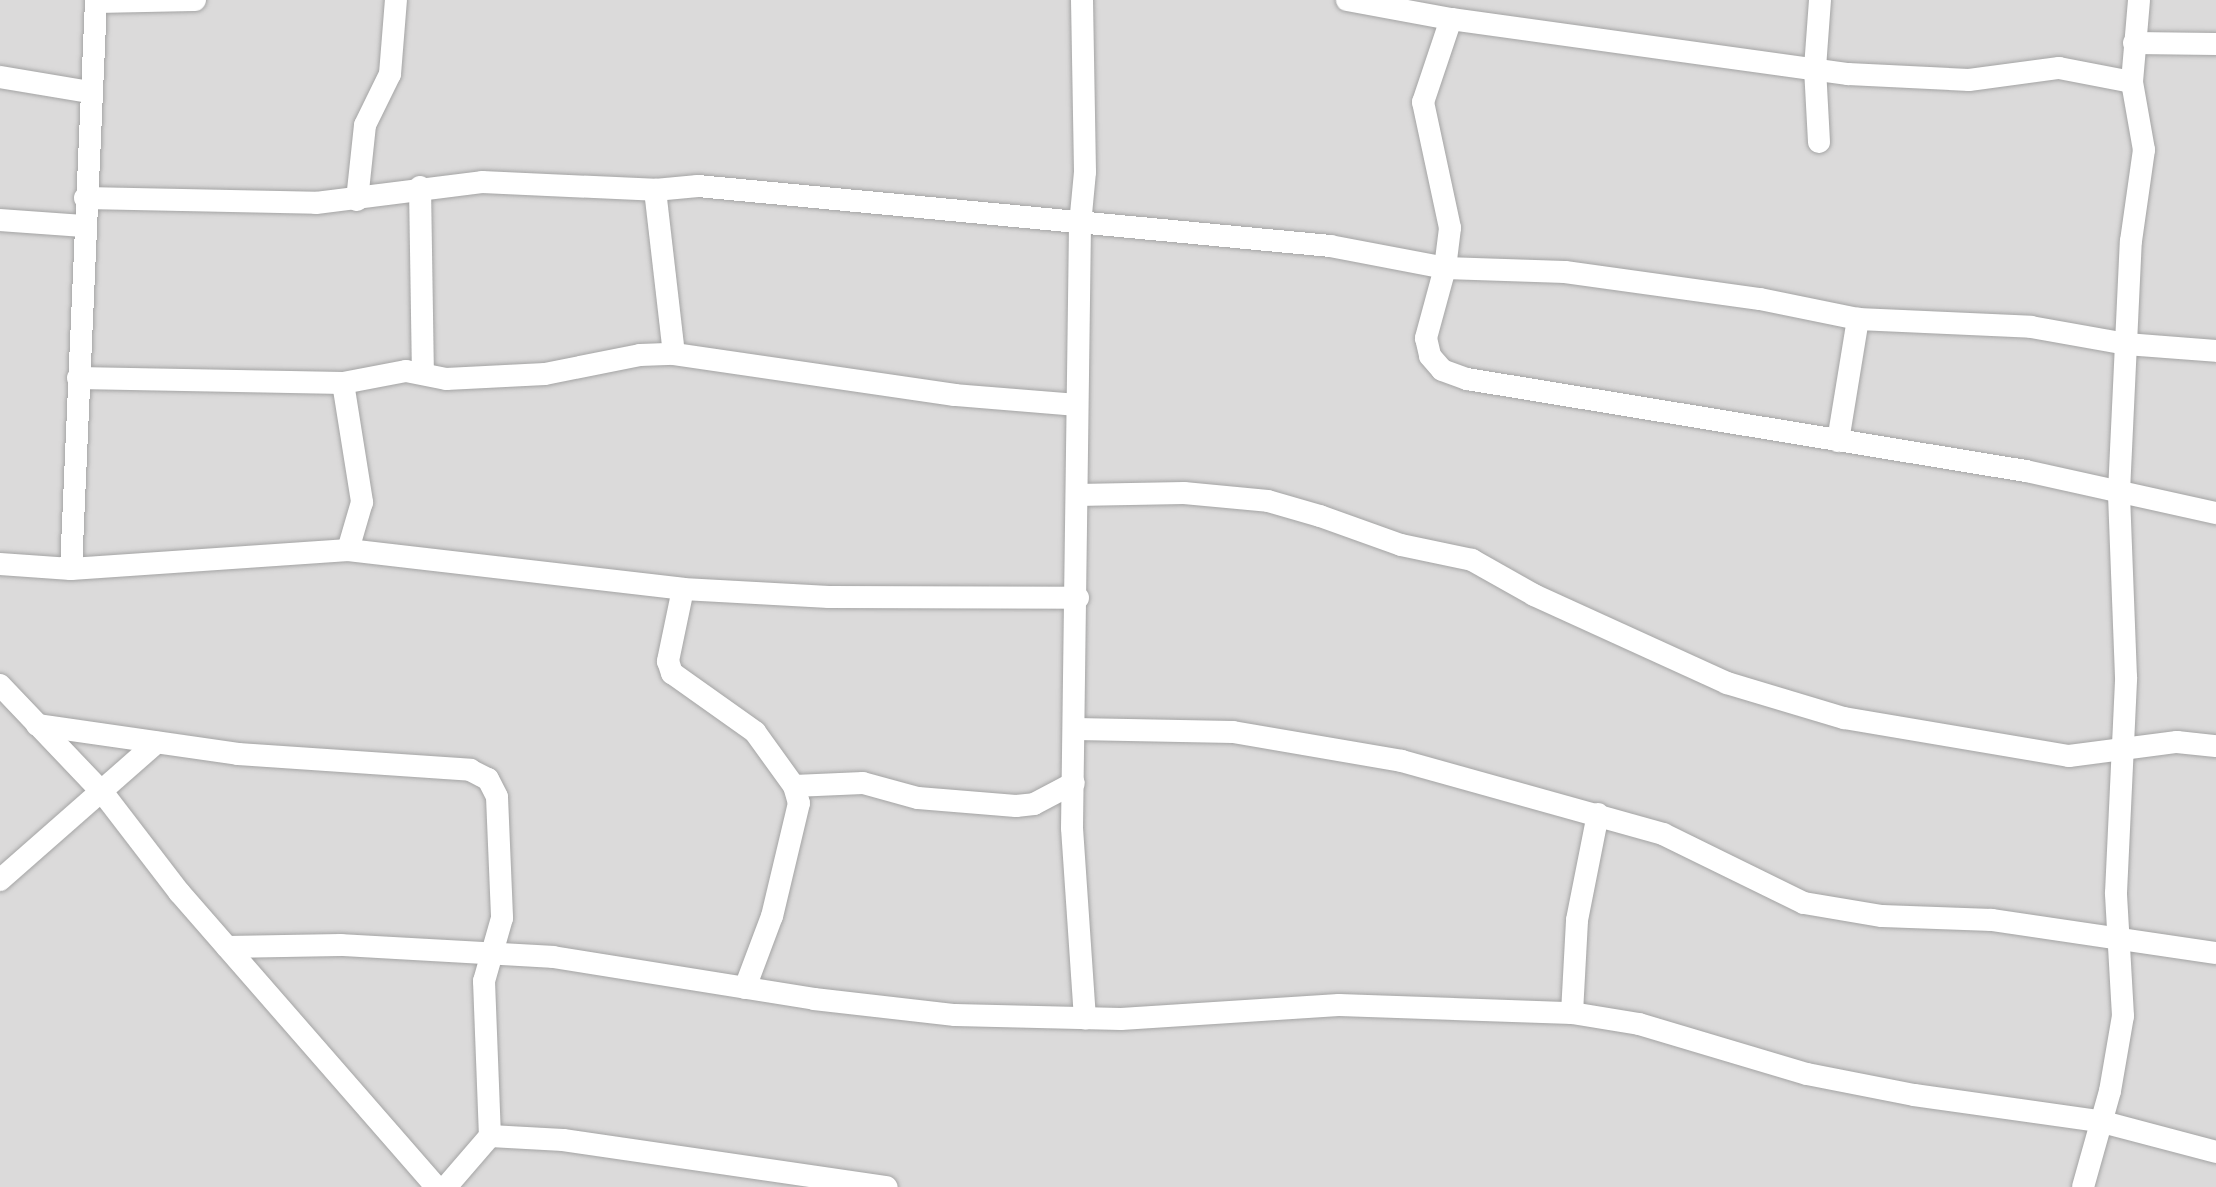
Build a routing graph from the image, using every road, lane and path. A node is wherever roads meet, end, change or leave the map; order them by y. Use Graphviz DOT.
graph roads {
  1 [pos="195,0"];
  2 [pos="396,0"];
  3 [pos="1082,0"];
  4 [pos="1347,0"];
  5 [pos="1820,0"];
  6 [pos="2139,0"];
  7 [pos="96,1"];
  8 [pos="1451,19"];
  9 [pos="2134,43"];
  10 [pos="2216,44"];
  11 [pos="1815,68"];
  12 [pos="0,77"];
  13 [pos="2132,82"];
  14 [pos="90,92"];
  15 [pos="1819,142"];
  16 [pos="420,187"];
  17 [pos="655,190"];
  18 [pos="85,198"];
  19 [pos="357,200"];
  20 [pos="0,220"];
  21 [pos="1080,225"];
  22 [pos="83,226"];
  23 [pos="1445,268"];
  24 [pos="1858,319"];
  25 [pos="2126,344"];
  26 [pos="2216,351"];
  27 [pos="674,354"];
  28 [pos="423,372"];
  29 [pos="78,378"];
  30 [pos="343,383"];
  31 [pos="1076,405"];
  32 [pos="1838,441"];
  33 [pos="2119,492"];
  34 [pos="1077,495"];
  35 [pos="2216,513"];
  36 [pos="348,550"];
  37 [pos="0,564"];
  38 [pos="71,569"];
  39 [pos="683,589"];
  40 [pos="1078,598"];
  41 [pos="0,685"];
  42 [pos="37,725"];
  43 [pos="1076,729"];
  44 [pos="156,743"];
  45 [pos="2216,746"];
  46 [pos="2119,752"];
  47 [pos="1074,783"];
  48 [pos="794,786"];
  49 [pos="103,793"];
  50 [pos="1598,814"];
  51 [pos="0,880"];
  52 [pos="2121,940"];
  53 [pos="227,947"];
  54 [pos="493,953"];
  55 [pos="2216,953"];
  56 [pos="745,988"];
  57 [pos="1572,1013"];
  58 [pos="1085,1019"];
  59 [pos="2099,1121"];
  60 [pos="490,1136"];
  61 [pos="2216,1152"];
  62 [pos="436,1187"];
  63 [pos="446,1187"];
  64 [pos="887,1187"];
  65 [pos="2083,1187"];
  1 -- 7 [label="street"];
  2 -- 19 [label="street"];
  3 -- 21 [label="street"];
  4 -- 8 [label="street"];
  5 -- 11 [label="street"];
  6 -- 9 [label="street"];
  7 -- 14 [label="street"];
  8 -- 11 [label="street"];
  8 -- 23 [label="street"];
  9 -- 10 [label="street"];
  9 -- 13 [label="street"];
  11 -- 13 [label="street"];
  11 -- 15 [label="street"];
  12 -- 14 [label="street"];
  13 -- 25 [label="street"];
  14 -- 18 [label="street"];
  16 -- 17 [label="street"];
  16 -- 19 [label="street"];
  16 -- 28 [label="street"];
  17 -- 21 [label="street"];
  17 -- 27 [label="street"];
  18 -- 19 [label="street"];
  18 -- 22 [label="street"];
  20 -- 22 [label="street"];
  21 -- 23 [label="street"];
  21 -- 31 [label="street"];
  22 -- 29 [label="street"];
  23 -- 24 [label="street"];
  23 -- 32 [label="street"];
  24 -- 25 [label="street"];
  24 -- 32 [label="street"];
  25 -- 26 [label="street"];
  25 -- 33 [label="street"];
  27 -- 28 [label="street"];
  27 -- 31 [label="street"];
  28 -- 30 [label="street"];
  29 -- 30 [label="street"];
  29 -- 38 [label="street"];
  30 -- 36 [label="street"];
  31 -- 34 [label="street"];
  32 -- 33 [label="street"];
  33 -- 35 [label="street"];
  33 -- 46 [label="street"];
  34 -- 40 [label="street"];
  34 -- 46 [label="street"];
  36 -- 38 [label="street"];
  36 -- 39 [label="street"];
  37 -- 38 [label="street"];
  39 -- 40 [label="street"];
  39 -- 48 [label="street"];
  40 -- 43 [label="street"];
  41 -- 42 [label="street"];
  42 -- 44 [label="street"];
  42 -- 49 [label="street"];
  43 -- 47 [label="street"];
  43 -- 50 [label="street"];
  44 -- 49 [label="street"];
  44 -- 54 [label="street"];
  45 -- 46 [label="street"];
  46 -- 52 [label="street"];
  47 -- 48 [label="street"];
  47 -- 58 [label="street"];
  48 -- 56 [label="street"];
  49 -- 51 [label="street"];
  49 -- 53 [label="street"];
  50 -- 52 [label="street"];
  50 -- 57 [label="street"];
  52 -- 55 [label="street"];
  52 -- 59 [label="street"];
  53 -- 54 [label="street"];
  53 -- 62 [label="street"];
  54 -- 56 [label="street"];
  54 -- 60 [label="street"];
  56 -- 58 [label="street"];
  57 -- 58 [label="street"];
  57 -- 59 [label="street"];
  59 -- 61 [label="street"];
  59 -- 65 [label="street"];
  60 -- 63 [label="street"];
  60 -- 64 [label="street"];
}
